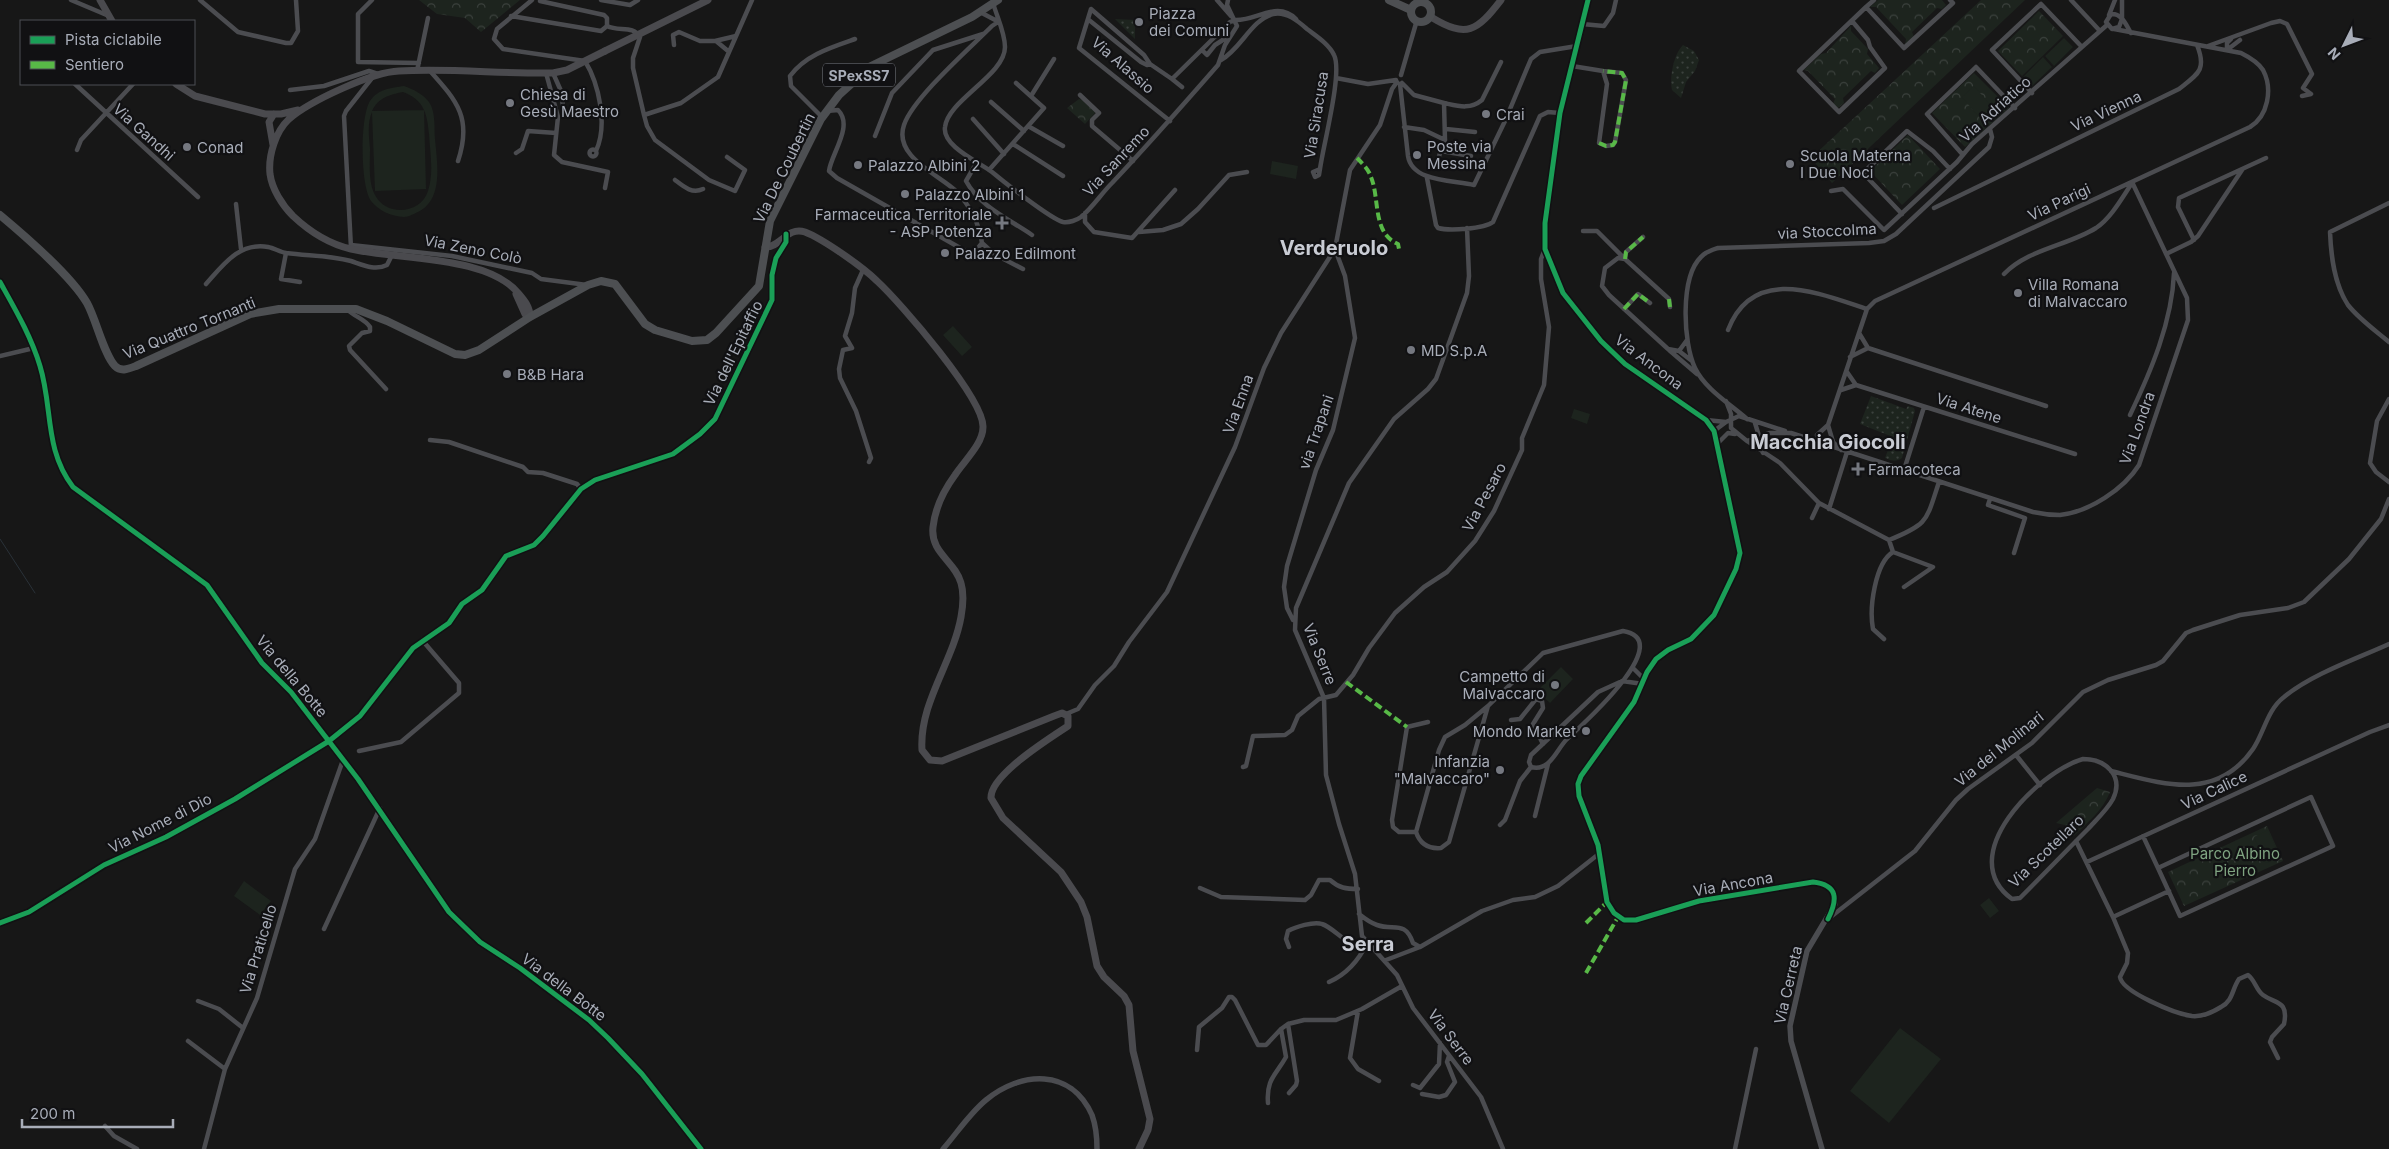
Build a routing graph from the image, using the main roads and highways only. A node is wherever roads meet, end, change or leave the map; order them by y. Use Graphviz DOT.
graph roads {
  1 [pos="100,0"];
  2 [pos="708,0"];
  3 [pos="1389,0"];
  4 [pos="1500,0"];
  5 [pos="996,2"];
  6 [pos="1426,2"];
  7 [pos="1411,10"];
  8 [pos="1431,17"];
  9 [pos="110,19"];
  10 [pos="178,85"];
  11 [pos="303,108"];
  12 [pos="256,112"];
  13 [pos="278,114"];
  14 [pos="286,122"];
  15 [pos="270,125"];
  16 [pos="281,130"];
  17 [pos="273,145"];
  18 [pos="0,216"];
  19 [pos="765,247"];
  20 [pos="523,303"];
  21 [pos="544,310"];
  22 [pos="530,317"];
  23 [pos="508,332"];
  24 [pos="1139,1149"];
  1 -- 9 [label="main road"];
  2 -- 11 [label="main road, bridge"];
  3 -- 7 [label="main road"];
  4 -- 8 [label="main road"];
  5 -- 19 [label="main road, Via De Coubertin / SPexSS7"];
  6 -- 7 [label="main road"];
  6 -- 8 [label="main road"];
  7 -- 8 [label="main road"];
  10 -- 12 [label="main road"];
  11 -- 13 [label="main road"];
  11 -- 14 [label="main road"];
  12 -- 13 [label="main road"];
  12 -- 15 [label="main road"];
  13 -- 14 [label="main road"];
  13 -- 15 [label="main road"];
  14 -- 16 [label="main road"];
  15 -- 16 [label="main road"];
  15 -- 17 [label="main road"];
  16 -- 17 [label="main road"];
  17 -- 20 [label="main road"];
  18 -- 23 [label="main road, Via Quattro Tornanti"];
  19 -- 21 [label="main road, Via De Coubertin"];
  19 -- 24 [label="main road"];
  20 -- 21 [label="main road"];
  20 -- 22 [label="main road"];
  20 -- 23 [label="main road"];
  21 -- 22 [label="main road, Via De Coubertin"];
  22 -- 23 [label="main road, Via Quattro Tornanti"];
}
